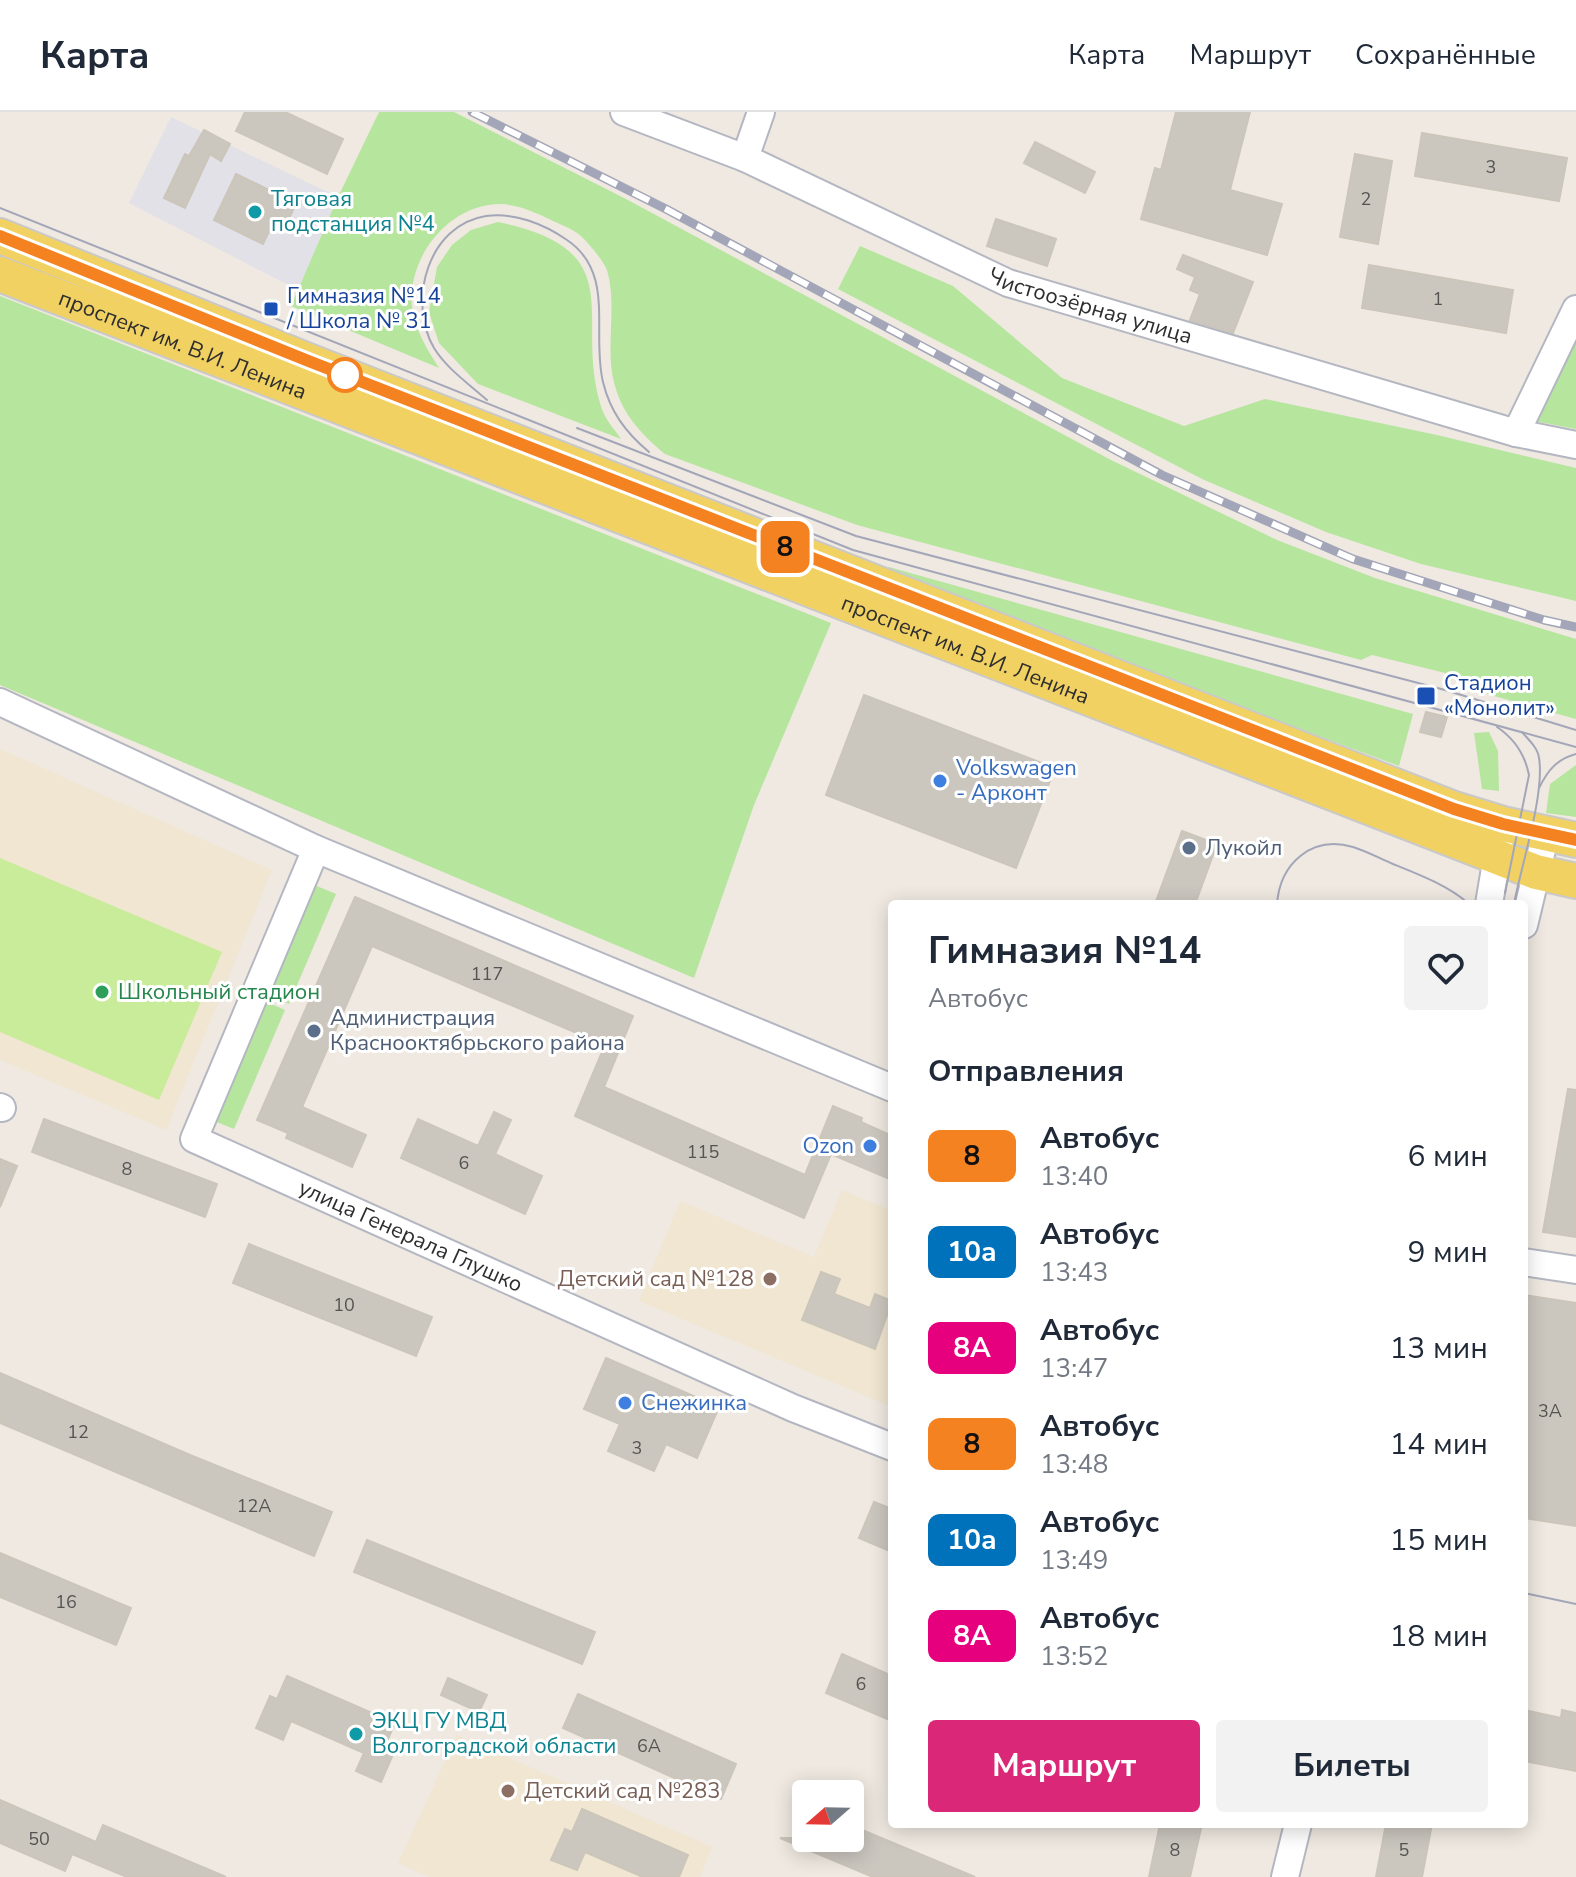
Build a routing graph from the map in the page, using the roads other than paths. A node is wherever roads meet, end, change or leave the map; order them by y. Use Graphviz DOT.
graph roads {
  1 [pos="624,112"];
  2 [pos="761,112"];
  3 [pos="745,158"];
  4 [pos="0,236"];
  5 [pos="0,274"];
  6 [pos="1576,309"];
  7 [pos="1516,433"];
  8 [pos="1576,445"];
  9 [pos="0,702"];
  10 [pos="1561,837"];
  11 [pos="1500,840"];
  12 [pos="316,849"];
  13 [pos="1536,872"];
  14 [pos="1576,881"];
  15 [pos="1490,900"];
  16 [pos="1528,907"];
  17 [pos="888,1086"];
  18 [pos="1528,1263"];
  19 [pos="1576,1270"];
  20 [pos="888,1445"];
  21 [pos="1297,1828"];
  22 [pos="1285,1877"];
  1 -- 3 [label="street, Чистоозёрная улица"];
  2 -- 3 [label="street"];
  3 -- 7 [label="street, Чистоозёрная улица"];
  4 -- 11 [label="main road, проспект им. В.И. Ленина"];
  5 -- 11 [label="main road, проспект им. В.И. Ленина"];
  6 -- 7 [label="street"];
  7 -- 8 [label="street, Чистоозёрная улица"];
  9 -- 12 [label="street"];
  10 -- 11 [label="main road, проспект им. В.И. Ленина"];
  10 -- 13 [label="street"];
  11 -- 13 [label="main road, проспект им. В.И. Ленина"];
  11 -- 15 [label="street"];
  12 -- 17 [label="street"];
  12 -- 20 [label="street, улица Генерала Глушко"];
  13 -- 14 [label="main road, проспект им. В.И. Ленина"];
  13 -- 16 [label="street"];
  18 -- 19 [label="street"];
  21 -- 22 [label="street"];
}
